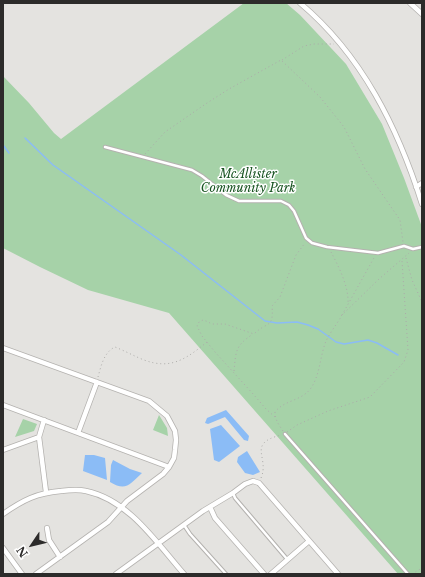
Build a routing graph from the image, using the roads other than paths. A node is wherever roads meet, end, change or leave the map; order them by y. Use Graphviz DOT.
graph roads {
  1 [pos="300,3"];
  2 [pos="410,3"];
  3 [pos="422,14"];
  4 [pos="105,147"];
  5 [pos="422,183"];
  6 [pos="416,187"];
  7 [pos="422,204"];
  8 [pos="422,247"];
  9 [pos="3,348"];
  10 [pos="97,382"];
  11 [pos="3,405"];
  12 [pos="44,420"];
  13 [pos="78,433"];
  14 [pos="285,434"];
  15 [pos="39,437"];
  16 [pos="3,450"];
  17 [pos="169,467"];
  18 [pos="46,492"];
  19 [pos="233,493"];
  20 [pos="121,507"];
  21 [pos="210,507"];
  22 [pos="3,514"];
  23 [pos="184,525"];
  24 [pos="47,528"];
  25 [pos="309,541"];
  26 [pos="157,544"];
  27 [pos="3,548"];
  28 [pos="60,557"];
  29 [pos="287,559"];
  30 [pos="22,574"];
  31 [pos="36,574"];
  32 [pos="116,574"];
  33 [pos="184,574"];
  34 [pos="226,574"];
  35 [pos="264,574"];
  36 [pos="271,574"];
  37 [pos="338,574"];
  38 [pos="408,574"];
  1 -- 6 [label="street"];
  2 -- 3 [label="street"];
  4 -- 8 [label="lane"];
  5 -- 6 [label="street"];
  6 -- 7 [label="street"];
  9 -- 10 [label="street"];
  10 -- 13 [label="street"];
  10 -- 17 [label="street"];
  11 -- 12 [label="street"];
  12 -- 13 [label="street"];
  12 -- 15 [label="street"];
  13 -- 17 [label="street"];
  14 -- 38 [label="lane"];
  15 -- 16 [label="street"];
  15 -- 18 [label="street"];
  17 -- 20 [label="street"];
  18 -- 20 [label="street"];
  18 -- 22 [label="street"];
  19 -- 21 [label="street"];
  19 -- 25 [label="street"];
  19 -- 29 [label="lane"];
  20 -- 26 [label="street"];
  20 -- 28 [label="street"];
  21 -- 23 [label="street"];
  21 -- 35 [label="street"];
  23 -- 26 [label="street"];
  23 -- 34 [label="lane"];
  24 -- 28 [label="street"];
  25 -- 29 [label="street"];
  25 -- 37 [label="street"];
  26 -- 32 [label="street"];
  26 -- 33 [label="street"];
  27 -- 30 [label="street"];
  28 -- 31 [label="street"];
  29 -- 36 [label="street"];
}
